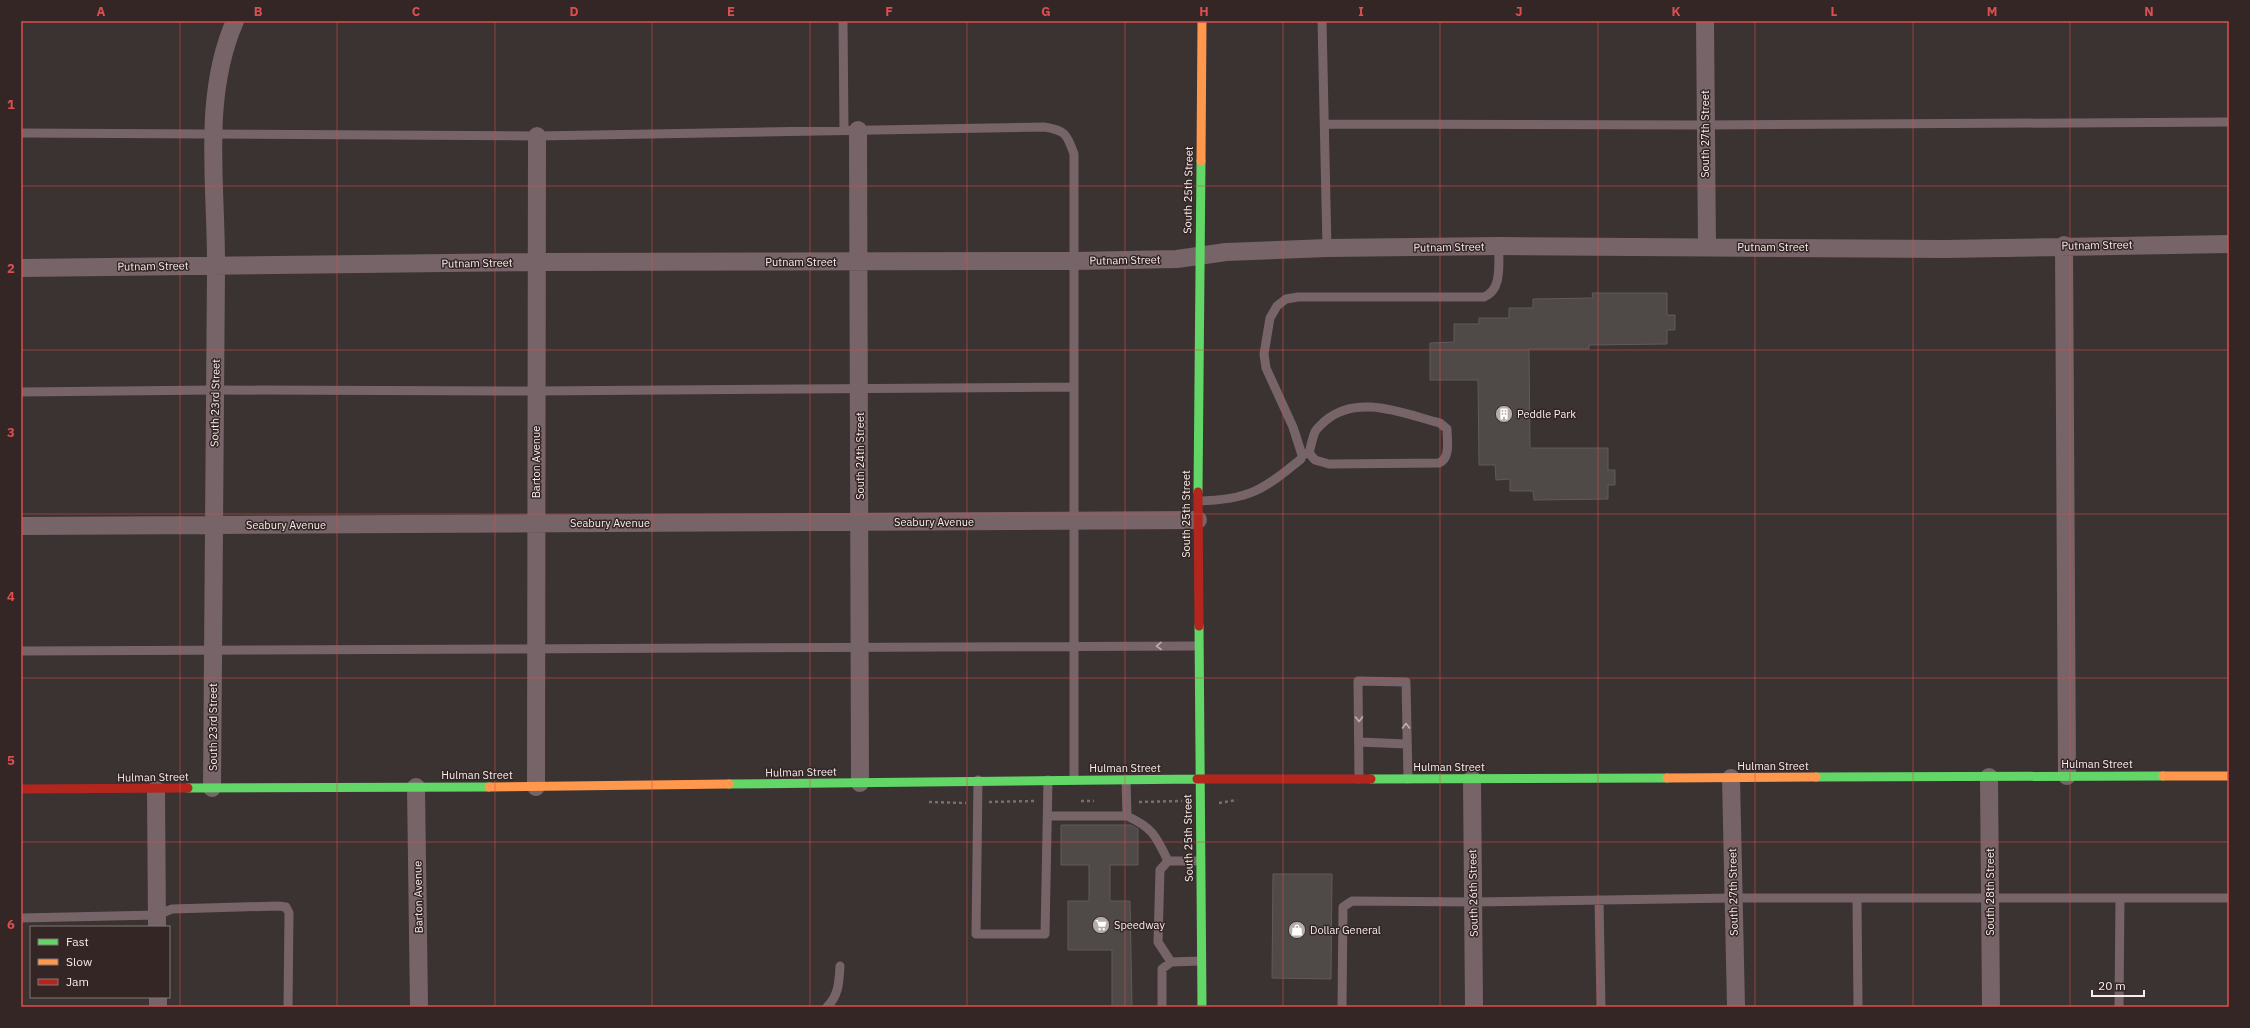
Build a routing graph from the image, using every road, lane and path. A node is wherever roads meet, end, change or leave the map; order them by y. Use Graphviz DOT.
graph roads {
  1 [pos="235,21"];
  2 [pos="843,21"];
  3 [pos="1202,21"];
  4 [pos="1322,21"];
  5 [pos="1705,21"];
  6 [pos="2229,122"];
  7 [pos="1325,124"];
  8 [pos="1704,125"];
  9 [pos="851,130"];
  10 [pos="21,133"];
  11 [pos="214,135"];
  12 [pos="537,136"];
  13 [pos="2229,244"];
  14 [pos="2064,245"];
  15 [pos="1498,246"];
  16 [pos="1707,247"];
  17 [pos="1327,248"];
  18 [pos="1200,257"];
  19 [pos="1074,261"];
  20 [pos="537,262"];
  21 [pos="859,262"];
  22 [pos="216,265"];
  23 [pos="21,268"];
  24 [pos="1074,387"];
  25 [pos="860,389"];
  26 [pos="215,390"];
  27 [pos="536,391"];
  28 [pos="21,392"];
  29 [pos="1305,454"];
  30 [pos="1198,501"];
  31 [pos="1198,520"];
  32 [pos="1074,521"];
  33 [pos="861,522"];
  34 [pos="535,523"];
  35 [pos="21,526"];
  36 [pos="214,526"];
  37 [pos="1198,646"];
  38 [pos="860,647"];
  39 [pos="1073,647"];
  40 [pos="536,648"];
  41 [pos="213,650"];
  42 [pos="21,651"];
  43 [pos="1360,742"];
  44 [pos="1406,744"];
  45 [pos="2067,776"];
  46 [pos="2229,776"];
  47 [pos="1989,777"];
  48 [pos="1730,778"];
  49 [pos="1359,779"];
  50 [pos="1408,779"];
  51 [pos="1472,779"];
  52 [pos="978,780"];
  53 [pos="1048,780"];
  54 [pos="1074,780"];
  55 [pos="1126,780"];
  56 [pos="1199,780"];
  57 [pos="860,783"];
  58 [pos="416,787"];
  59 [pos="212,788"];
  60 [pos="536,788"];
  61 [pos="21,789"];
  62 [pos="156,790"];
  63 [pos="1041,801"];
  64 [pos="1074,801"];
  65 [pos="1097,801"];
  66 [pos="1186,801"];
  67 [pos="992,802"];
  68 [pos="1140,802"];
  69 [pos="1048,816"];
  70 [pos="1127,816"];
  71 [pos="1168,861"];
  72 [pos="1200,861"];
  73 [pos="1733,898"];
  74 [pos="1857,898"];
  75 [pos="1990,898"];
  76 [pos="2120,898"];
  77 [pos="2229,898"];
  78 [pos="1599,900"];
  79 [pos="1473,902"];
  80 [pos="21,918"];
  81 [pos="157,921"];
  82 [pos="1201,961"];
  83 [pos="1171,962"];
  84 [pos="840,966"];
  85 [pos="288,1007"];
  86 [pos="419,1007"];
  87 [pos="827,1007"];
  88 [pos="1162,1007"];
  89 [pos="1202,1007"];
  90 [pos="1342,1007"];
  91 [pos="1474,1007"];
  92 [pos="1601,1007"];
  93 [pos="1736,1007"];
  94 [pos="1858,1007"];
  95 [pos="1991,1007"];
  96 [pos="2119,1007"];
  1 -- 11 [label="street, South 23rd Street"];
  2 -- 9 [label="lane"];
  3 -- 18 [label="street, South 25th Street"];
  4 -- 7 [label="lane"];
  5 -- 8 [label="street, South 27th Street"];
  6 -- 8 [label="lane"];
  7 -- 8 [label="lane"];
  7 -- 17 [label="lane"];
  8 -- 16 [label="street, South 27th Street"];
  9 -- 12 [label="lane"];
  9 -- 19 [label="lane"];
  9 -- 21 [label="street, South 24th Street"];
  10 -- 11 [label="lane"];
  11 -- 12 [label="lane"];
  11 -- 22 [label="street, South 23rd Street"];
  12 -- 20 [label="street, Barton Avenue"];
  13 -- 14 [label="street, Putnam Street"];
  14 -- 16 [label="street, Putnam Street"];
  14 -- 45 [label="street"];
  15 -- 16 [label="street, Putnam Street"];
  15 -- 17 [label="street, Putnam Street"];
  15 -- 29 [label="lane"];
  17 -- 18 [label="street, Putnam Street"];
  18 -- 19 [label="street, Putnam Street"];
  18 -- 30 [label="street, South 25th Street"];
  19 -- 21 [label="street, Putnam Street"];
  19 -- 24 [label="lane"];
  20 -- 21 [label="street, Putnam Street"];
  20 -- 22 [label="street, Putnam Street"];
  20 -- 27 [label="street, Barton Avenue"];
  21 -- 25 [label="street, South 24th Street"];
  22 -- 23 [label="street, Putnam Street"];
  22 -- 26 [label="street, South 23rd Street"];
  24 -- 25 [label="lane"];
  24 -- 32 [label="lane"];
  25 -- 27 [label="lane"];
  25 -- 33 [label="street, South 24th Street"];
  26 -- 27 [label="lane"];
  26 -- 28 [label="lane"];
  26 -- 36 [label="street, South 23rd Street"];
  27 -- 34 [label="street, Barton Avenue"];
  29 -- 29 [label="lane"];
  29 -- 30 [label="lane"];
  30 -- 31 [label="street, South 25th Street"];
  31 -- 32 [label="street, Seabury Avenue"];
  31 -- 37 [label="street, South 25th Street"];
  32 -- 33 [label="street, Seabury Avenue"];
  32 -- 39 [label="lane"];
  33 -- 34 [label="street, Seabury Avenue"];
  33 -- 38 [label="street, South 24th Street"];
  34 -- 36 [label="street, Seabury Avenue"];
  34 -- 40 [label="street, Barton Avenue"];
  35 -- 36 [label="street, Seabury Avenue"];
  36 -- 41 [label="street, South 23rd Street"];
  37 -- 39 [label="lane, one-way"];
  37 -- 56 [label="street, South 25th Street"];
  38 -- 39 [label="lane"];
  38 -- 40 [label="lane"];
  38 -- 57 [label="street, South 24th Street"];
  39 -- 54 [label="lane"];
  40 -- 41 [label="lane"];
  40 -- 60 [label="street, Barton Avenue"];
  41 -- 42 [label="lane"];
  41 -- 59 [label="street, South 23rd Street"];
  43 -- 44 [label="lane"];
  44 -- 43 [label="lane, one-way"];
  43 -- 49 [label="lane"];
  44 -- 50 [label="lane"];
  45 -- 46 [label="street, Hulman Street"];
  45 -- 47 [label="street, Hulman Street"];
  47 -- 48 [label="street, Hulman Street"];
  47 -- 75 [label="street, South 28th Street"];
  48 -- 51 [label="street, Hulman Street"];
  48 -- 73 [label="street, South 27th Street"];
  49 -- 50 [label="street, Hulman Street"];
  49 -- 56 [label="street, Hulman Street"];
  50 -- 51 [label="street, Hulman Street"];
  51 -- 79 [label="street, South 26th Street"];
  52 -- 53 [label="street, Hulman Street"];
  52 -- 57 [label="street, Hulman Street"];
  52 -- 69 [label="lane"];
  53 -- 54 [label="street, Hulman Street"];
  53 -- 69 [label="lane"];
  54 -- 55 [label="street, Hulman Street"];
  55 -- 56 [label="street, Hulman Street"];
  55 -- 70 [label="lane"];
  56 -- 72 [label="street, South 25th Street"];
  57 -- 60 [label="street, Hulman Street"];
  58 -- 59 [label="street, Hulman Street"];
  58 -- 60 [label="street, Hulman Street"];
  58 -- 86 [label="street, Barton Avenue"];
  59 -- 62 [label="street, Hulman Street"];
  61 -- 62 [label="street, Hulman Street"];
  62 -- 81 [label="street"];
  63 -- 67 [label="path"];
  64 -- 65 [label="path"];
  66 -- 68 [label="path"];
  69 -- 70 [label="lane"];
  70 -- 71 [label="lane"];
  71 -- 72 [label="lane"];
  71 -- 83 [label="lane"];
  72 -- 82 [label="street, South 25th Street"];
  73 -- 74 [label="lane"];
  73 -- 78 [label="lane"];
  73 -- 93 [label="street, South 27th Street"];
  74 -- 75 [label="lane"];
  74 -- 94 [label="lane"];
  75 -- 76 [label="lane"];
  75 -- 95 [label="street, South 28th Street"];
  76 -- 77 [label="lane"];
  76 -- 96 [label="lane"];
  78 -- 79 [label="lane"];
  78 -- 92 [label="lane"];
  79 -- 90 [label="lane"];
  79 -- 91 [label="street, South 26th Street"];
  80 -- 81 [label="lane"];
  81 -- 85 [label="lane"];
  82 -- 83 [label="lane"];
  82 -- 89 [label="street, South 25th Street"];
  83 -- 88 [label="lane"];
  84 -- 87 [label="lane"];
}
